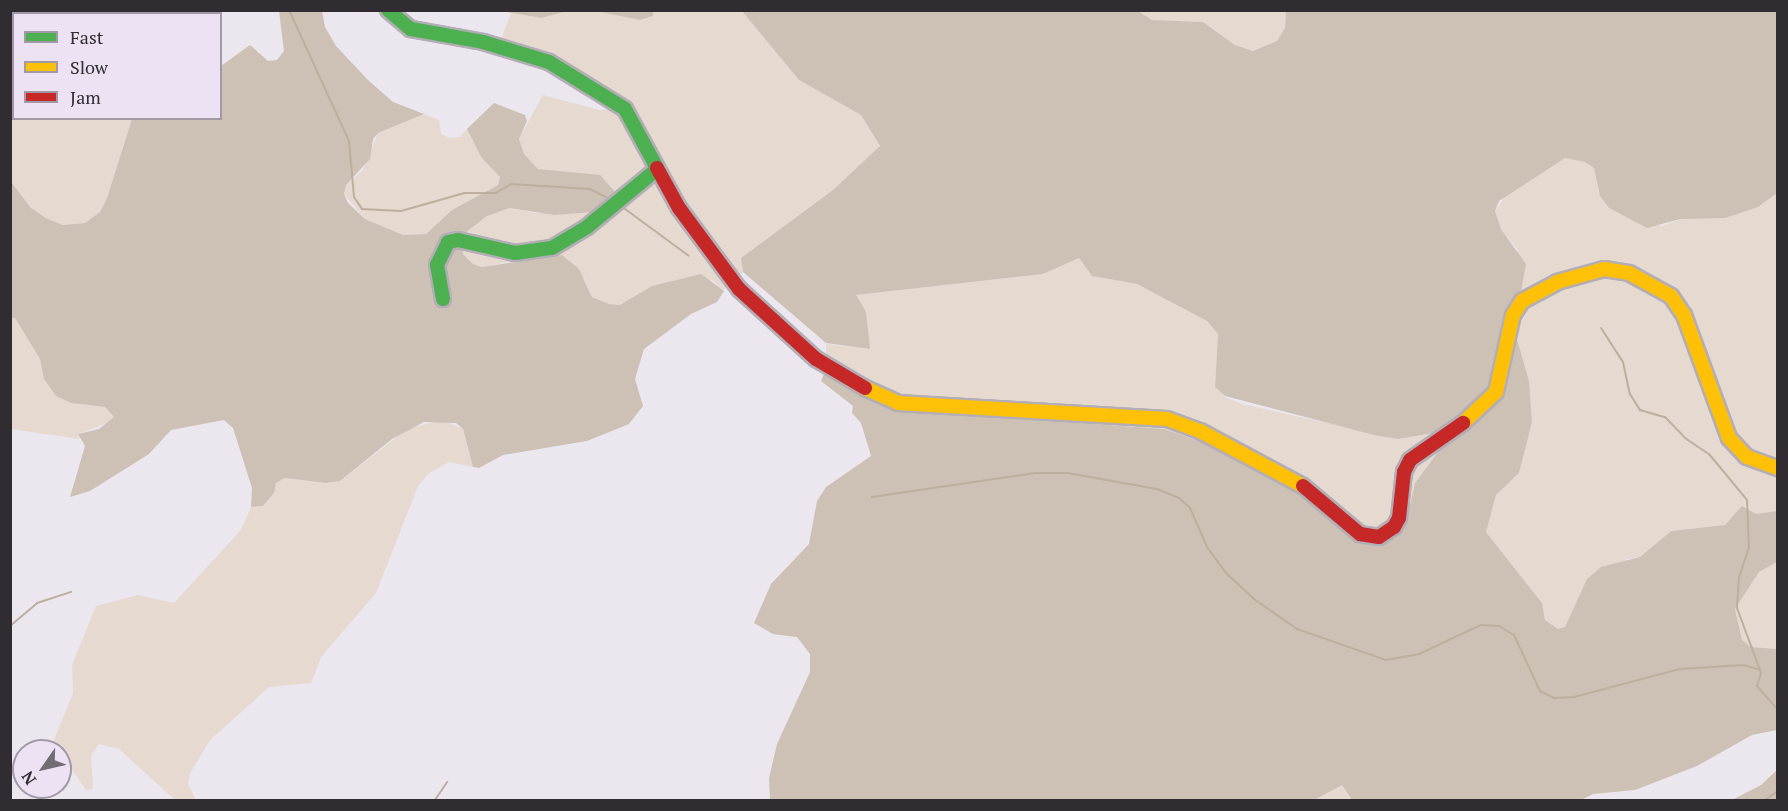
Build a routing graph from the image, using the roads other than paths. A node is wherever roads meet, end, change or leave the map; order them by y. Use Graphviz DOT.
graph roads {
  1 [pos="388,10"];
  2 [pos="656,170"];
  3 [pos="443,299"];
  4 [pos="1778,468"];
  1 -- 2 [label="street"];
  2 -- 3 [label="street"];
  2 -- 4 [label="street"];
}
